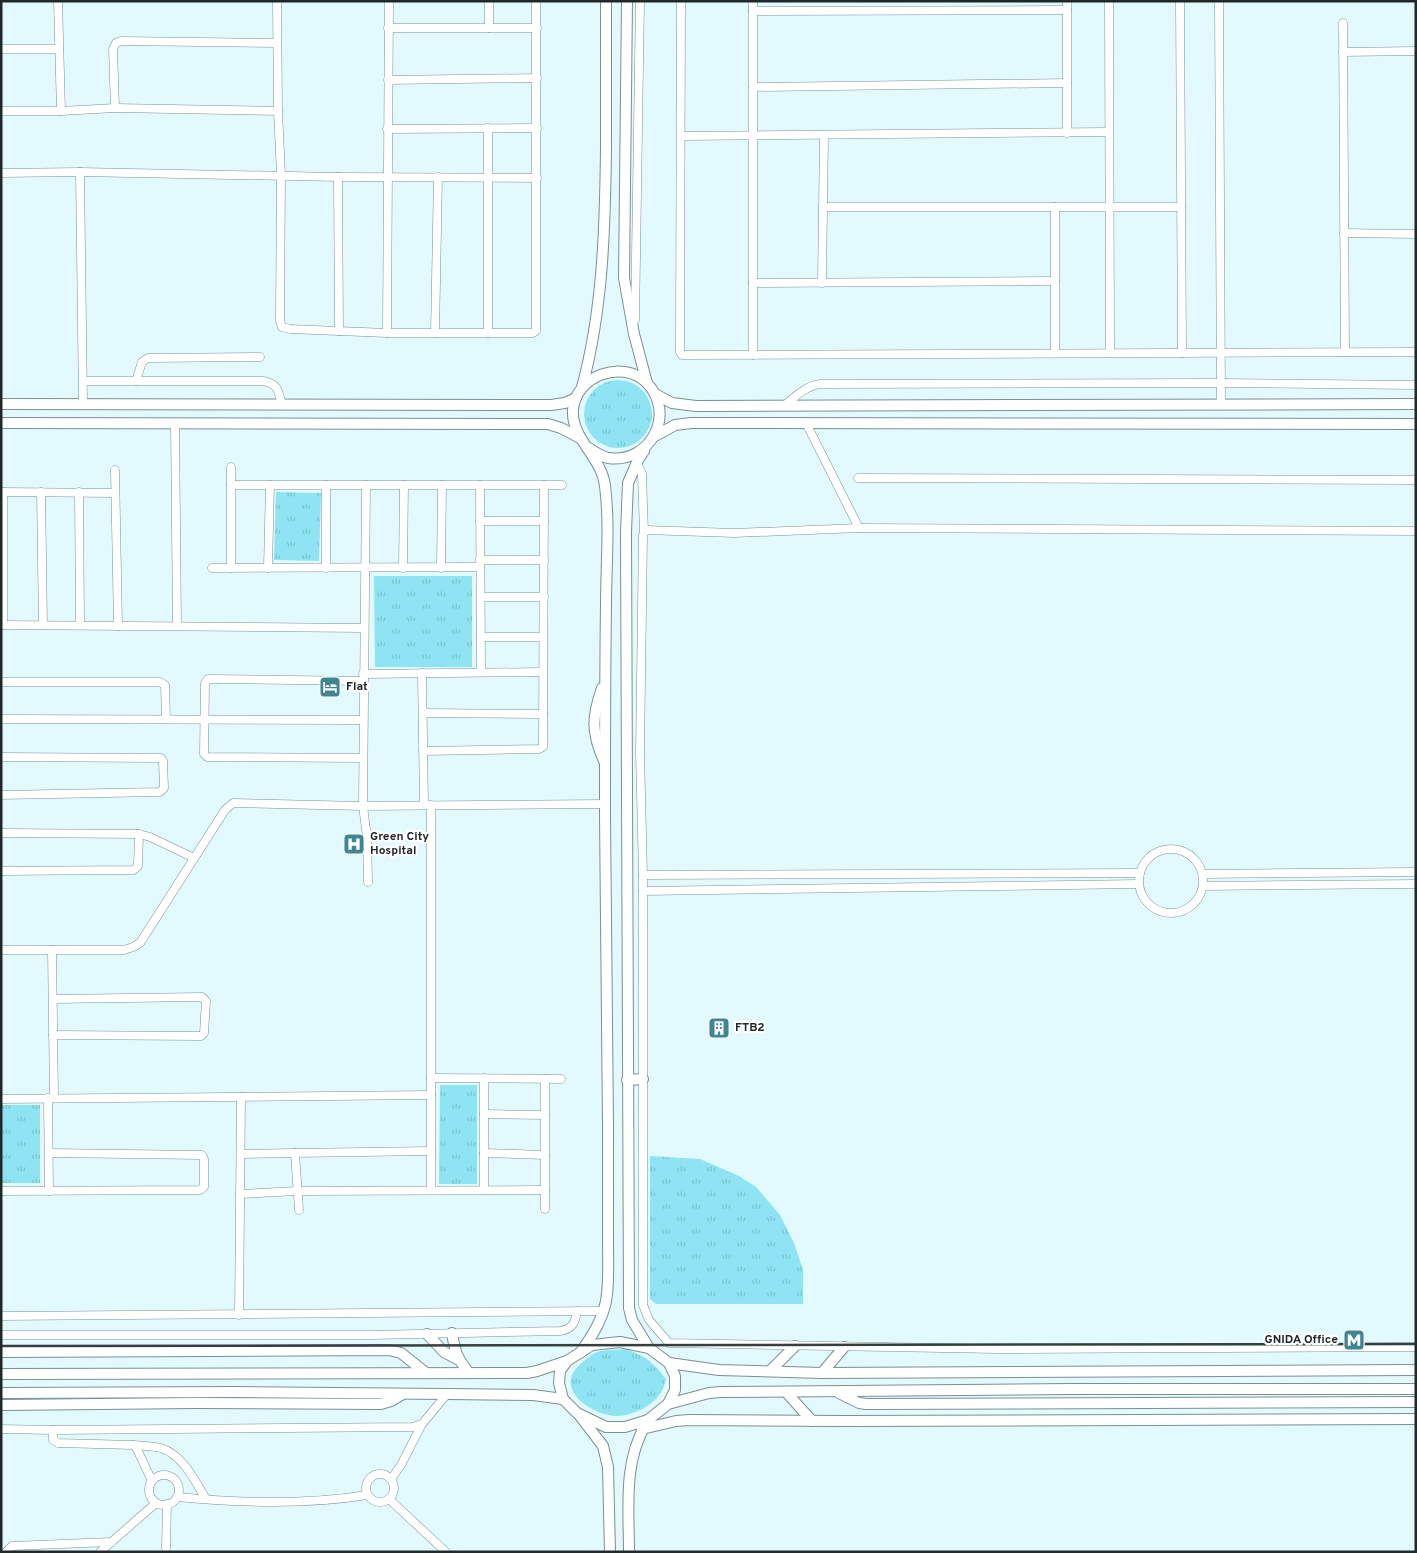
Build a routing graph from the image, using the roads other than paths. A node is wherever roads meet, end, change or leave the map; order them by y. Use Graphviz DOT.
graph roads {
  1 [pos="58,1"];
  2 [pos="277,1"];
  3 [pos="389,1"];
  4 [pos="489,1"];
  5 [pos="536,1"];
  6 [pos="606,1"];
  7 [pos="627,1"];
  8 [pos="640,1"];
  9 [pos="681,1"];
  10 [pos="753,1"];
  11 [pos="1109,1"];
  12 [pos="1180,1"];
  13 [pos="1219,1"];
  14 [pos="1067,6"];
  15 [pos="753,11"];
  16 [pos="1343,22"];
  17 [pos="388,28"];
  18 [pos="489,28"];
  19 [pos="537,28"];
  20 [pos="277,43"];
  21 [pos="1,49"];
  22 [pos="60,49"];
  23 [pos="1416,51"];
  24 [pos="1343,52"];
  25 [pos="537,78"];
  26 [pos="388,80"];
  27 [pos="1067,83"];
  28 [pos="753,86"];
  29 [pos="115,108"];
  30 [pos="1,111"];
  31 [pos="61,111"];
  32 [pos="278,111"];
  33 [pos="488,128"];
  34 [pos="537,128"];
  35 [pos="387,129"];
  36 [pos="1109,132"];
  37 [pos="1067,133"];
  38 [pos="753,135"];
  39 [pos="824,135"];
  40 [pos="681,136"];
  41 [pos="80,172"];
  42 [pos="1,173"];
  43 [pos="281,175"];
  44 [pos="338,177"];
  45 [pos="387,177"];
  46 [pos="438,177"];
  47 [pos="488,178"];
  48 [pos="537,178"];
  49 [pos="823,207"];
  50 [pos="1055,207"];
  51 [pos="1110,207"];
  52 [pos="1181,207"];
  53 [pos="1344,233"];
  54 [pos="1416,234"];
  55 [pos="1055,281"];
  56 [pos="753,283"];
  57 [pos="822,283"];
  58 [pos="339,330"];
  59 [pos="387,333"];
  60 [pos="435,333"];
  61 [pos="488,333"];
  62 [pos="634,334"];
  63 [pos="1345,352"];
  64 [pos="1416,352"];
  65 [pos="1055,353"];
  66 [pos="1110,353"];
  67 [pos="1182,353"];
  68 [pos="1220,353"];
  69 [pos="753,355"];
  70 [pos="260,357"];
  71 [pos="83,381"];
  72 [pos="136,381"];
  73 [pos="647,383"];
  74 [pos="1220,383"];
  75 [pos="1416,385"];
  76 [pos="582,387"];
  77 [pos="655,394"];
  78 [pos="576,398"];
  79 [pos="1,404"];
  80 [pos="83,404"];
  81 [pos="282,404"];
  82 [pos="1220,404"];
  83 [pos="1416,404"];
  84 [pos="785,405"];
  85 [pos="1,423"];
  86 [pos="806,423"];
  87 [pos="175,424"];
  88 [pos="1416,424"];
  89 [pos="655,436"];
  90 [pos="584,442"];
  91 [pos="648,446"];
  92 [pos="637,462"];
  93 [pos="231,467"];
  94 [pos="115,470"];
  95 [pos="858,478"];
  96 [pos="1416,480"];
  97 [pos="231,485"];
  98 [pos="270,485"];
  99 [pos="326,485"];
  100 [pos="366,485"];
  101 [pos="404,485"];
  102 [pos="442,485"];
  103 [pos="480,485"];
  104 [pos="544,485"];
  105 [pos="562,485"];
  106 [pos="2,492"];
  107 [pos="41,492"];
  108 [pos="79,492"];
  109 [pos="116,492"];
  110 [pos="480,521"];
  111 [pos="544,521"];
  112 [pos="859,528"];
  113 [pos="1416,531"];
  114 [pos="644,532"];
  115 [pos="544,560"];
  116 [pos="480,564"];
  117 [pos="212,568"];
  118 [pos="231,568"];
  119 [pos="268,568"];
  120 [pos="326,568"];
  121 [pos="364,568"];
  122 [pos="402,568"];
  123 [pos="441,568"];
  124 [pos="544,597"];
  125 [pos="480,598"];
  126 [pos="2,625"];
  127 [pos="43,625"];
  128 [pos="80,626"];
  129 [pos="118,626"];
  130 [pos="177,626"];
  131 [pos="364,628"];
  132 [pos="481,637"];
  133 [pos="543,637"];
  134 [pos="481,672"];
  135 [pos="543,672"];
  136 [pos="422,673"];
  137 [pos="363,677"];
  138 [pos="1,682"];
  139 [pos="423,714"];
  140 [pos="543,714"];
  141 [pos="1,719"];
  142 [pos="166,719"];
  143 [pos="205,719"];
  144 [pos="363,720"];
  145 [pos="423,751"];
  146 [pos="1,757"];
  147 [pos="363,758"];
  148 [pos="1,795"];
  149 [pos="605,804"];
  150 [pos="427,805"];
  151 [pos="363,806"];
  152 [pos="1,833"];
  153 [pos="139,834"];
  154 [pos="194,858"];
  155 [pos="1,871"];
  156 [pos="1416,872"];
  157 [pos="1140,873"];
  158 [pos="1203,874"];
  159 [pos="643,875"];
  160 [pos="368,882"];
  161 [pos="1139,884"];
  162 [pos="1416,884"];
  163 [pos="1203,886"];
  164 [pos="643,891"];
  165 [pos="1,950"];
  166 [pos="52,950"];
  167 [pos="53,999"];
  168 [pos="53,1035"];
  169 [pos="431,1078"];
  170 [pos="484,1078"];
  171 [pos="545,1079"];
  172 [pos="561,1079"];
  173 [pos="643,1079"];
  174 [pos="627,1080"];
  175 [pos="431,1095"];
  176 [pos="241,1097"];
  177 [pos="51,1098"];
  178 [pos="1,1099"];
  179 [pos="484,1114"];
  180 [pos="545,1115"];
  181 [pos="431,1151"];
  182 [pos="49,1153"];
  183 [pos="295,1153"];
  184 [pos="484,1153"];
  185 [pos="241,1154"];
  186 [pos="545,1155"];
  187 [pos="431,1190"];
  188 [pos="484,1190"];
  189 [pos="545,1190"];
  190 [pos="1,1191"];
  191 [pos="49,1191"];
  192 [pos="298,1192"];
  193 [pos="240,1194"];
  194 [pos="545,1208"];
  195 [pos="299,1210"];
  196 [pos="577,1311"];
  197 [pos="603,1311"];
  198 [pos="239,1315"];
  199 [pos="1,1316"];
  200 [pos="1,1334"];
  201 [pos="427,1334"];
  202 [pos="452,1334"];
  203 [pos="795,1346"];
  204 [pos="844,1347"];
  205 [pos="1416,1347"];
  206 [pos="649,1348"];
  207 [pos="1,1352"];
  208 [pos="580,1353"];
  209 [pos="459,1360"];
  210 [pos="567,1361"];
  211 [pos="669,1364"];
  212 [pos="1414,1369"];
  213 [pos="770,1371"];
  214 [pos="426,1373"];
  215 [pos="469,1373"];
  216 [pos="822,1373"];
  217 [pos="1,1374"];
  218 [pos="1416,1390"];
  219 [pos="786,1392"];
  220 [pos="836,1392"];
  221 [pos="1,1393"];
  222 [pos="404,1393"];
  223 [pos="447,1394"];
  224 [pos="563,1399"];
  225 [pos="1416,1402"];
  226 [pos="668,1404"];
  227 [pos="1,1405"];
  228 [pos="577,1413"];
  229 [pos="1416,1419"];
  230 [pos="812,1421"];
  231 [pos="422,1424"];
  232 [pos="645,1425"];
  233 [pos="1,1429"];
  234 [pos="53,1430"];
  235 [pos="133,1445"];
  236 [pos="391,1479"];
  237 [pos="152,1482"];
  238 [pos="367,1495"];
  239 [pos="177,1497"];
  240 [pos="206,1499"];
  241 [pos="389,1500"];
  242 [pos="156,1503"];
  243 [pos="167,1504"];
  244 [pos="111,1542"];
  245 [pos="166,1548"];
  246 [pos="631,1549"];
  247 [pos="6,1552"];
  248 [pos="100,1552"];
  249 [pos="446,1552"];
  250 [pos="610,1552"];
  1 -- 22 [label="street"];
  2 -- 20 [label="street"];
  3 -- 17 [label="street"];
  4 -- 18 [label="street"];
  5 -- 19 [label="street"];
  6 -- 76 [label="street"];
  7 -- 62 [label="street"];
  8 -- 62 [label="street"];
  9 -- 40 [label="street"];
  10 -- 15 [label="street"];
  11 -- 36 [label="street"];
  12 -- 52 [label="street"];
  13 -- 68 [label="street"];
  14 -- 15 [label="street"];
  14 -- 27 [label="street"];
  15 -- 28 [label="street"];
  16 -- 24 [label="street"];
  17 -- 18 [label="street"];
  17 -- 26 [label="street"];
  18 -- 19 [label="street"];
  19 -- 25 [label="street"];
  20 -- 29 [label="street"];
  20 -- 32 [label="street"];
  21 -- 22 [label="street"];
  22 -- 31 [label="street"];
  23 -- 24 [label="street"];
  24 -- 53 [label="street"];
  25 -- 26 [label="street"];
  25 -- 34 [label="street"];
  26 -- 35 [label="street"];
  27 -- 28 [label="street"];
  27 -- 37 [label="street"];
  28 -- 38 [label="street"];
  29 -- 31 [label="street"];
  29 -- 32 [label="street"];
  30 -- 31 [label="street"];
  32 -- 43 [label="street"];
  33 -- 34 [label="street"];
  33 -- 35 [label="street"];
  33 -- 47 [label="street"];
  34 -- 48 [label="street"];
  35 -- 45 [label="street"];
  36 -- 37 [label="street"];
  36 -- 51 [label="street"];
  37 -- 39 [label="street"];
  38 -- 39 [label="street"];
  38 -- 40 [label="street"];
  38 -- 56 [label="street"];
  39 -- 49 [label="street"];
  40 -- 69 [label="street"];
  41 -- 42 [label="street"];
  41 -- 43 [label="street"];
  41 -- 71 [label="street"];
  43 -- 44 [label="street"];
  43 -- 58 [label="street"];
  44 -- 45 [label="street"];
  44 -- 58 [label="street"];
  45 -- 46 [label="street"];
  45 -- 59 [label="street"];
  46 -- 47 [label="street"];
  46 -- 60 [label="street"];
  47 -- 48 [label="street"];
  47 -- 61 [label="street"];
  48 -- 61 [label="street"];
  49 -- 50 [label="street"];
  49 -- 57 [label="street"];
  50 -- 51 [label="street"];
  50 -- 55 [label="street"];
  51 -- 52 [label="street"];
  51 -- 66 [label="street"];
  52 -- 67 [label="street"];
  53 -- 54 [label="street"];
  53 -- 63 [label="street"];
  55 -- 57 [label="street"];
  55 -- 65 [label="street"];
  56 -- 57 [label="street"];
  56 -- 69 [label="street"];
  58 -- 59 [label="street"];
  59 -- 60 [label="street"];
  60 -- 61 [label="street"];
  62 -- 73 [label="street"];
  63 -- 64 [label="street"];
  63 -- 68 [label="street"];
  65 -- 66 [label="street"];
  65 -- 69 [label="street"];
  66 -- 67 [label="street"];
  67 -- 68 [label="street"];
  68 -- 74 [label="street"];
  70 -- 72 [label="street"];
  71 -- 72 [label="street"];
  71 -- 80 [label="street"];
  72 -- 81 [label="street"];
  73 -- 76 [label="street"];
  73 -- 77 [label="street"];
  74 -- 75 [label="street"];
  74 -- 82 [label="street"];
  74 -- 84 [label="street"];
  76 -- 78 [label="street"];
  77 -- 84 [label="street"];
  77 -- 89 [label="street"];
  78 -- 81 [label="street"];
  78 -- 90 [label="street"];
  79 -- 80 [label="street"];
  80 -- 81 [label="street"];
  82 -- 83 [label="street"];
  82 -- 84 [label="street"];
  85 -- 87 [label="street"];
  86 -- 88 [label="street"];
  86 -- 89 [label="street"];
  86 -- 112 [label="street"];
  87 -- 90 [label="street"];
  87 -- 130 [label="street"];
  89 -- 91 [label="street"];
  90 -- 91 [label="street"];
  90 -- 149 [label="street"];
  91 -- 92 [label="street"];
  92 -- 114 [label="street"];
  92 -- 174 [label="street"];
  93 -- 97 [label="street"];
  94 -- 109 [label="street"];
  95 -- 96 [label="street"];
  97 -- 98 [label="street"];
  97 -- 118 [label="street"];
  98 -- 99 [label="street"];
  98 -- 119 [label="street"];
  99 -- 100 [label="street"];
  99 -- 120 [label="street"];
  100 -- 101 [label="street"];
  100 -- 121 [label="street"];
  101 -- 102 [label="street"];
  101 -- 122 [label="street"];
  102 -- 103 [label="street"];
  102 -- 123 [label="street"];
  103 -- 104 [label="street"];
  103 -- 110 [label="street"];
  104 -- 105 [label="street"];
  104 -- 111 [label="street"];
  106 -- 107 [label="street"];
  106 -- 126 [label="street"];
  107 -- 108 [label="street"];
  107 -- 127 [label="street"];
  108 -- 109 [label="street"];
  108 -- 128 [label="street"];
  109 -- 129 [label="street"];
  110 -- 111 [label="street"];
  110 -- 116 [label="street"];
  111 -- 115 [label="street"];
  112 -- 113 [label="street"];
  112 -- 114 [label="street"];
  114 -- 159 [label="street"];
  115 -- 116 [label="street"];
  115 -- 124 [label="street"];
  116 -- 123 [label="street"];
  116 -- 125 [label="street"];
  117 -- 118 [label="street"];
  118 -- 119 [label="street"];
  119 -- 120 [label="street"];
  120 -- 121 [label="street"];
  121 -- 122 [label="street"];
  121 -- 131 [label="street"];
  122 -- 123 [label="street"];
  124 -- 125 [label="street"];
  124 -- 133 [label="street"];
  125 -- 132 [label="street"];
  126 -- 127 [label="street"];
  127 -- 128 [label="street"];
  128 -- 129 [label="street"];
  129 -- 130 [label="street"];
  130 -- 131 [label="street"];
  131 -- 137 [label="street"];
  132 -- 133 [label="street"];
  132 -- 134 [label="street"];
  133 -- 135 [label="street"];
  134 -- 135 [label="street"];
  134 -- 136 [label="street"];
  135 -- 140 [label="street"];
  136 -- 137 [label="street"];
  136 -- 139 [label="street"];
  137 -- 143 [label="street"];
  137 -- 144 [label="street"];
  138 -- 142 [label="street"];
  139 -- 140 [label="street"];
  139 -- 145 [label="street"];
  140 -- 145 [label="street"];
  141 -- 142 [label="street"];
  142 -- 143 [label="street"];
  143 -- 144 [label="street"];
  143 -- 147 [label="street"];
  144 -- 147 [label="street"];
  145 -- 150 [label="street"];
  146 -- 148 [label="street"];
  147 -- 151 [label="street"];
  149 -- 150 [label="street"];
  149 -- 197 [label="street"];
  150 -- 151 [label="street"];
  150 -- 169 [label="street"];
  151 -- 154 [label="street"];
  151 -- 160 [label="street"];
  152 -- 153 [label="street"];
  153 -- 154 [label="street"];
  153 -- 155 [label="street"];
  154 -- 166 [label="street"];
  156 -- 158 [label="street"];
  157 -- 158 [label="street"];
  157 -- 159 [label="street"];
  157 -- 161 [label="street"];
  158 -- 163 [label="street"];
  159 -- 164 [label="street"];
  161 -- 163 [label="street"];
  161 -- 164 [label="street"];
  162 -- 163 [label="street"];
  164 -- 173 [label="street"];
  165 -- 166 [label="street"];
  166 -- 167 [label="street"];
  167 -- 168 [label="street"];
  167 -- 168 [label="street"];
  168 -- 177 [label="street"];
  169 -- 170 [label="street"];
  169 -- 175 [label="street"];
  170 -- 171 [label="street"];
  170 -- 179 [label="street"];
  171 -- 172 [label="street"];
  171 -- 180 [label="street"];
  173 -- 174 [label="street"];
  173 -- 203 [label="street"];
  174 -- 206 [label="street"];
  175 -- 176 [label="street"];
  175 -- 181 [label="street"];
  176 -- 177 [label="street"];
  176 -- 185 [label="street"];
  177 -- 178 [label="street"];
  177 -- 182 [label="street"];
  179 -- 180 [label="street"];
  179 -- 184 [label="street"];
  180 -- 186 [label="street"];
  181 -- 183 [label="street"];
  181 -- 187 [label="street"];
  182 -- 191 [label="street"];
  182 -- 191 [label="street"];
  183 -- 185 [label="street"];
  183 -- 192 [label="street"];
  184 -- 186 [label="street"];
  184 -- 188 [label="street"];
  185 -- 193 [label="street"];
  186 -- 189 [label="street"];
  187 -- 188 [label="street"];
  187 -- 192 [label="street"];
  188 -- 189 [label="street"];
  189 -- 194 [label="street"];
  190 -- 191 [label="street"];
  192 -- 193 [label="street"];
  192 -- 195 [label="street"];
  193 -- 198 [label="street"];
  196 -- 197 [label="street"];
  196 -- 198 [label="street"];
  196 -- 202 [label="street"];
  197 -- 208 [label="street"];
  198 -- 199 [label="street"];
  200 -- 201 [label="street"];
  201 -- 202 [label="street"];
  201 -- 209 [label="street"];
  202 -- 209 [label="street"];
  203 -- 204 [label="street"];
  203 -- 213 [label="street"];
  204 -- 205 [label="street"];
  204 -- 216 [label="street"];
  206 -- 208 [label="street"];
  206 -- 211 [label="street"];
  207 -- 214 [label="street"];
  208 -- 210 [label="street"];
  209 -- 215 [label="street"];
  210 -- 215 [label="street"];
  210 -- 224 [label="street"];
  211 -- 213 [label="street"];
  211 -- 226 [label="street"];
  212 -- 216 [label="street"];
  213 -- 216 [label="street"];
  214 -- 215 [label="street"];
  214 -- 217 [label="street"];
  218 -- 220 [label="street"];
  219 -- 220 [label="street"];
  219 -- 226 [label="street"];
  219 -- 230 [label="street"];
  220 -- 225 [label="street"];
  221 -- 222 [label="street"];
  222 -- 223 [label="street"];
  222 -- 227 [label="street"];
  223 -- 224 [label="street"];
  223 -- 231 [label="street"];
  224 -- 228 [label="street"];
  226 -- 232 [label="street"];
  228 -- 232 [label="street"];
  228 -- 250 [label="street"];
  229 -- 230 [label="street"];
  230 -- 232 [label="street"];
  231 -- 234 [label="street"];
  231 -- 236 [label="street"];
  232 -- 246 [label="street"];
  233 -- 234 [label="street"];
  234 -- 235 [label="street"];
  235 -- 237 [label="street"];
  235 -- 240 [label="street"];
  236 -- 238 [label="street"];
  236 -- 241 [label="street"];
  237 -- 239 [label="street"];
  237 -- 242 [label="street"];
  238 -- 240 [label="street"];
  238 -- 241 [label="street"];
  239 -- 240 [label="street"];
  239 -- 243 [label="street"];
  241 -- 249 [label="street"];
  242 -- 243 [label="street"];
  242 -- 244 [label="street"];
  243 -- 245 [label="street"];
  244 -- 247 [label="street"];
  244 -- 248 [label="street"];
}
